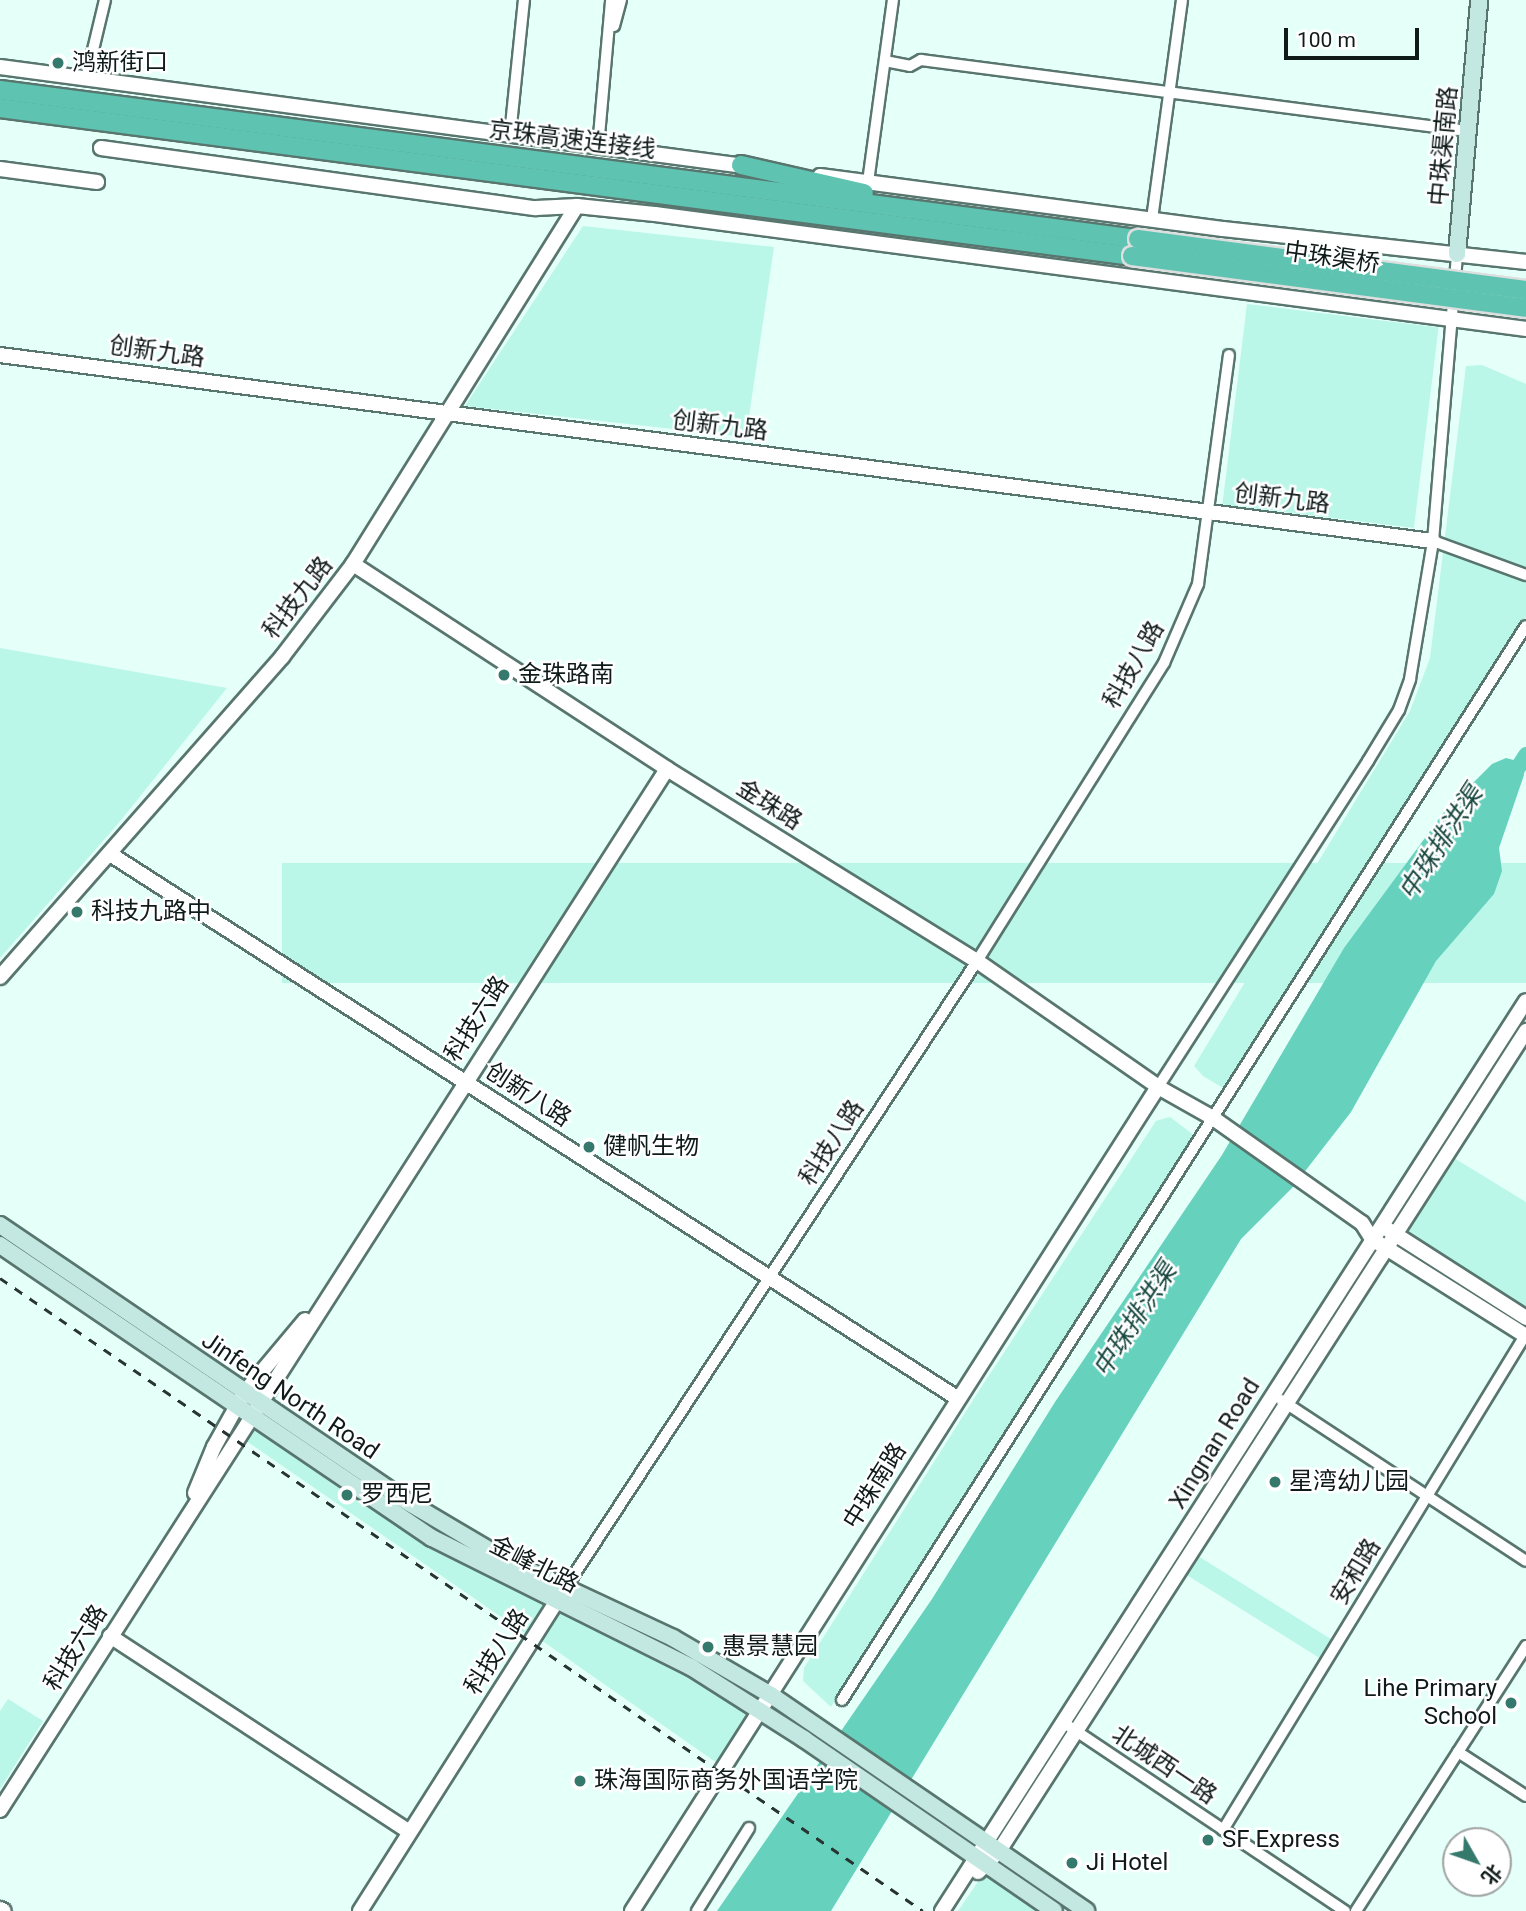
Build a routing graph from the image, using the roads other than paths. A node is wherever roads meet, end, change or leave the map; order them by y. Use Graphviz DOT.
graph roads {
  1 [pos="105,0"];
  2 [pos="524,0"];
  3 [pos="611,0"];
  4 [pos="621,0"];
  5 [pos="893,0"];
  6 [pos="1182,0"];
  7 [pos="1470,0"];
  8 [pos="1479,0"];
  9 [pos="607,52"];
  10 [pos="885,61"];
  11 [pos="0,67"];
  12 [pos="86,79"];
  13 [pos="0,90"];
  14 [pos="1170,91"];
  15 [pos="0,108"];
  16 [pos="1459,131"];
  17 [pos="510,135"];
  18 [pos="598,147"];
  19 [pos="101,148"];
  20 [pos="741,166"];
  21 [pos="0,169"];
  22 [pos="97,181"];
  23 [pos="868,182"];
  24 [pos="577,206"];
  25 [pos="917,210"];
  26 [pos="1152,219"];
  27 [pos="1135,248"];
  28 [pos="1453,253"];
  29 [pos="1526,262"];
  30 [pos="1526,290"];
  31 [pos="1526,308"];
  32 [pos="1449,317"];
  33 [pos="1526,329"];
  34 [pos="0,355"];
  35 [pos="1229,355"];
  36 [pos="446,414"];
  37 [pos="1211,512"];
  38 [pos="1433,541"];
  39 [pos="353,564"];
  40 [pos="1526,575"];
  41 [pos="1526,626"];
  42 [pos="667,769"];
  43 [pos="110,854"];
  44 [pos="977,961"];
  45 [pos="0,976"];
  46 [pos="1526,1002"];
  47 [pos="1526,1031"];
  48 [pos="464,1080"];
  49 [pos="1158,1087"];
  50 [pos="1213,1118"];
  51 [pos="1362,1223"];
  52 [pos="0,1225"];
  53 [pos="1381,1225"];
  54 [pos="1394,1234"];
  55 [pos="1372,1239"];
  56 [pos="0,1245"];
  57 [pos="1386,1247"];
  58 [pos="771,1279"];
  59 [pos="328,1297"];
  60 [pos="1526,1318"];
  61 [pos="1526,1335"];
  62 [pos="1273,1395"];
  63 [pos="957,1398"];
  64 [pos="240,1399"];
  65 [pos="1288,1405"];
  66 [pos="256,1410"];
  67 [pos="1427,1496"];
  68 [pos="190,1510"];
  69 [pos="1526,1561"];
  70 [pos="566,1587"];
  71 [pos="556,1602"];
  72 [pos="110,1636"];
  73 [pos="1526,1646"];
  74 [pos="771,1695"];
  75 [pos="842,1700"];
  76 [pos="761,1710"];
  77 [pos="1070,1727"];
  78 [pos="1458,1752"];
  79 [pos="1526,1796"];
  80 [pos="0,1810"];
  81 [pos="749,1828"];
  82 [pos="947,1828"];
  83 [pos="1223,1830"];
  84 [pos="408,1831"];
  85 [pos="993,1848"];
  86 [pos="981,1860"];
  87 [pos="360,1911"];
  88 [pos="632,1911"];
  89 [pos="697,1911"];
  90 [pos="942,1911"];
  91 [pos="952,1911"];
  92 [pos="1054,1911"];
  93 [pos="1086,1911"];
  94 [pos="1345,1911"];
  95 [pos="1356,1911"];
  1 -- 12 [label="street"];
  2 -- 17 [label="street"];
  3 -- 9 [label="street"];
  4 -- 9 [label="street"];
  5 -- 10 [label="street"];
  6 -- 14 [label="street"];
  7 -- 16 [label="main road, 中珠渠南路"];
  8 -- 28 [label="main road, 中珠渠南路"];
  9 -- 18 [label="street"];
  10 -- 14 [label="street"];
  10 -- 23 [label="street"];
  11 -- 12 [label="street"];
  12 -- 17 [label="street"];
  13 -- 25 [label="highway, 京珠高速连接线"];
  14 -- 16 [label="street"];
  14 -- 26 [label="street"];
  15 -- 27 [label="highway, 京珠高速连接线"];
  16 -- 28 [label="main road, 中珠渠南路"];
  17 -- 18 [label="street"];
  18 -- 20 [label="street"];
  19 -- 24 [label="street"];
  20 -- 23 [label="street"];
  20 -- 25 [label="highway"];
  21 -- 22 [label="street"];
  23 -- 26 [label="street"];
  24 -- 32 [label="street"];
  24 -- 36 [label="street, 科技九路"];
  25 -- 27 [label="highway, 京珠高速连接线"];
  26 -- 28 [label="street"];
  27 -- 30 [label="highway, 中珠渠桥, bridge"];
  27 -- 31 [label="highway, 中珠渠桥, bridge"];
  28 -- 29 [label="street"];
  28 -- 32 [label="street"];
  32 -- 33 [label="street"];
  32 -- 38 [label="street"];
  34 -- 36 [label="street, 创新九路"];
  35 -- 37 [label="street, 科技八路"];
  36 -- 37 [label="street, 创新九路"];
  36 -- 39 [label="street, 科技九路"];
  37 -- 38 [label="street, 创新九路"];
  37 -- 44 [label="street, 科技八路"];
  38 -- 40 [label="street"];
  38 -- 49 [label="street"];
  39 -- 42 [label="street, 金珠路"];
  39 -- 43 [label="street, 科技九路"];
  41 -- 50 [label="street"];
  42 -- 44 [label="street, 金珠路"];
  42 -- 48 [label="street, 科技六路"];
  43 -- 45 [label="street, 科技九路"];
  43 -- 48 [label="street, 创新八路"];
  44 -- 49 [label="street, 金珠路"];
  44 -- 58 [label="street, 科技八路"];
  46 -- 53 [label="street, Xingnan Road"];
  47 -- 54 [label="street, Xingnan Road"];
  48 -- 58 [label="street, 创新八路"];
  48 -- 59 [label="street, 科技六路"];
  49 -- 50 [label="street, 金珠路"];
  49 -- 63 [label="street, 中珠南路"];
  50 -- 51 [label="street, 金珠路"];
  50 -- 75 [label="street"];
  51 -- 53 [label="street"];
  51 -- 55 [label="street"];
  52 -- 64 [label="main road, Jinfeng North Road"];
  53 -- 54 [label="street"];
  53 -- 55 [label="street, Xingnan Road"];
  54 -- 57 [label="street, Xingnan Road"];
  54 -- 60 [label="street"];
  55 -- 57 [label="street"];
  55 -- 62 [label="street, Xingnan Road"];
  56 -- 64 [label="main road, 金峰北路"];
  57 -- 61 [label="street"];
  57 -- 65 [label="street, Xingnan Road"];
  58 -- 63 [label="street, 创新八路"];
  58 -- 70 [label="street, 科技八路"];
  59 -- 64 [label="street, 科技六路"];
  59 -- 66 [label="street, 科技六路"];
  61 -- 67 [label="street, 安和路"];
  62 -- 65 [label="street"];
  62 -- 77 [label="street, Xingnan Road"];
  63 -- 74 [label="street, 中珠南路"];
  64 -- 66 [label="main road, 金峰北路"];
  64 -- 68 [label="street, 科技六路"];
  65 -- 67 [label="street"];
  65 -- 77 [label="street, Xingnan Road"];
  66 -- 68 [label="street, 科技六路"];
  66 -- 70 [label="main road, Jinfeng North Road"];
  66 -- 71 [label="main road, 金峰北路"];
  67 -- 69 [label="street"];
  67 -- 83 [label="street, 安和路"];
  68 -- 72 [label="street, 科技六路"];
  70 -- 71 [label="street, 科技八路"];
  70 -- 74 [label="main road, 金峰北路"];
  71 -- 76 [label="main road, 金峰北路"];
  71 -- 84 [label="street, 科技八路"];
  72 -- 80 [label="street, 科技六路"];
  72 -- 84 [label="street"];
  73 -- 78 [label="street"];
  74 -- 76 [label="street, 中珠南路"];
  74 -- 82 [label="main road, 金峰北路"];
  76 -- 82 [label="main road, 金峰北路"];
  76 -- 88 [label="street, 中珠南路"];
  77 -- 83 [label="street, 北城西一路"];
  77 -- 85 [label="street, Xingnan Road"];
  78 -- 79 [label="street"];
  78 -- 95 [label="street"];
  81 -- 89 [label="street"];
  82 -- 85 [label="main road, 金峰北路"];
  82 -- 86 [label="main road, 金峰北路"];
  83 -- 94 [label="street, 北城西一路"];
  84 -- 87 [label="street, 科技八路"];
  85 -- 86 [label="street, Xingnan Road"];
  85 -- 93 [label="main road, 金峰北路"];
  86 -- 90 [label="street, Xingnan Road"];
  86 -- 91 [label="street, Xingnan Road"];
  86 -- 92 [label="main road, 金峰北路"];
}
